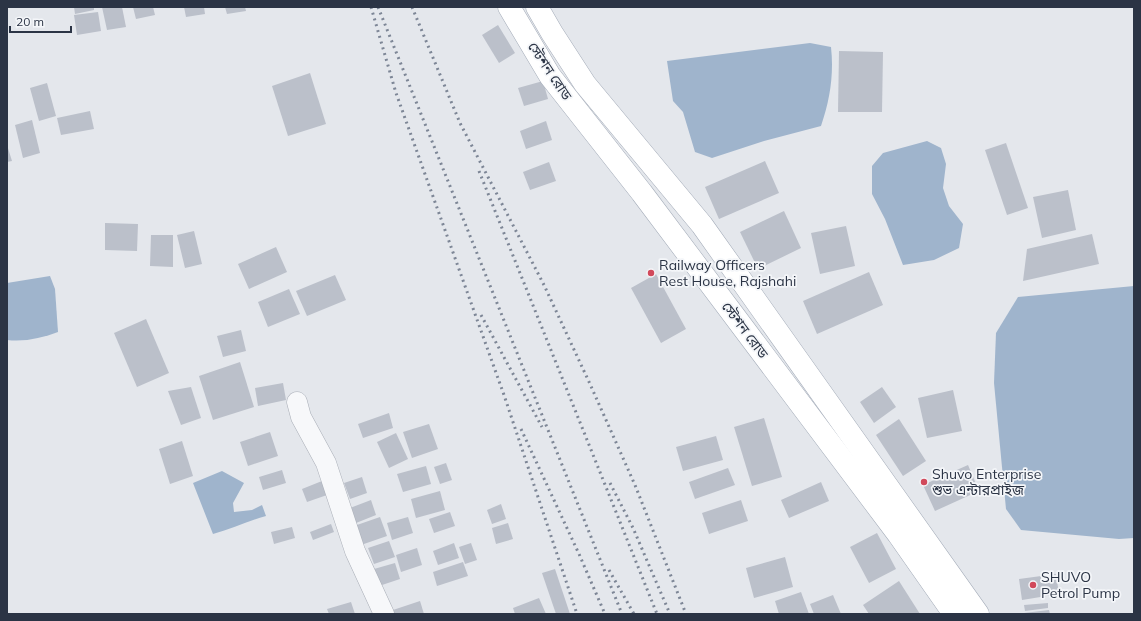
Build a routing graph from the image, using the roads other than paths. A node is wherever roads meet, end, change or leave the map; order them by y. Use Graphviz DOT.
graph roads {
  1 [pos="509,7"];
  2 [pos="537,7"];
  3 [pos="297,402"];
  4 [pos="384,614"];
  5 [pos="954,614"];
  6 [pos="978,614"];
  1 -- 5 [label="main road, স্টেশন রোড"];
  2 -- 6 [label="main road, স্টেশন রোড"];
  3 -- 4 [label="street"];
}
